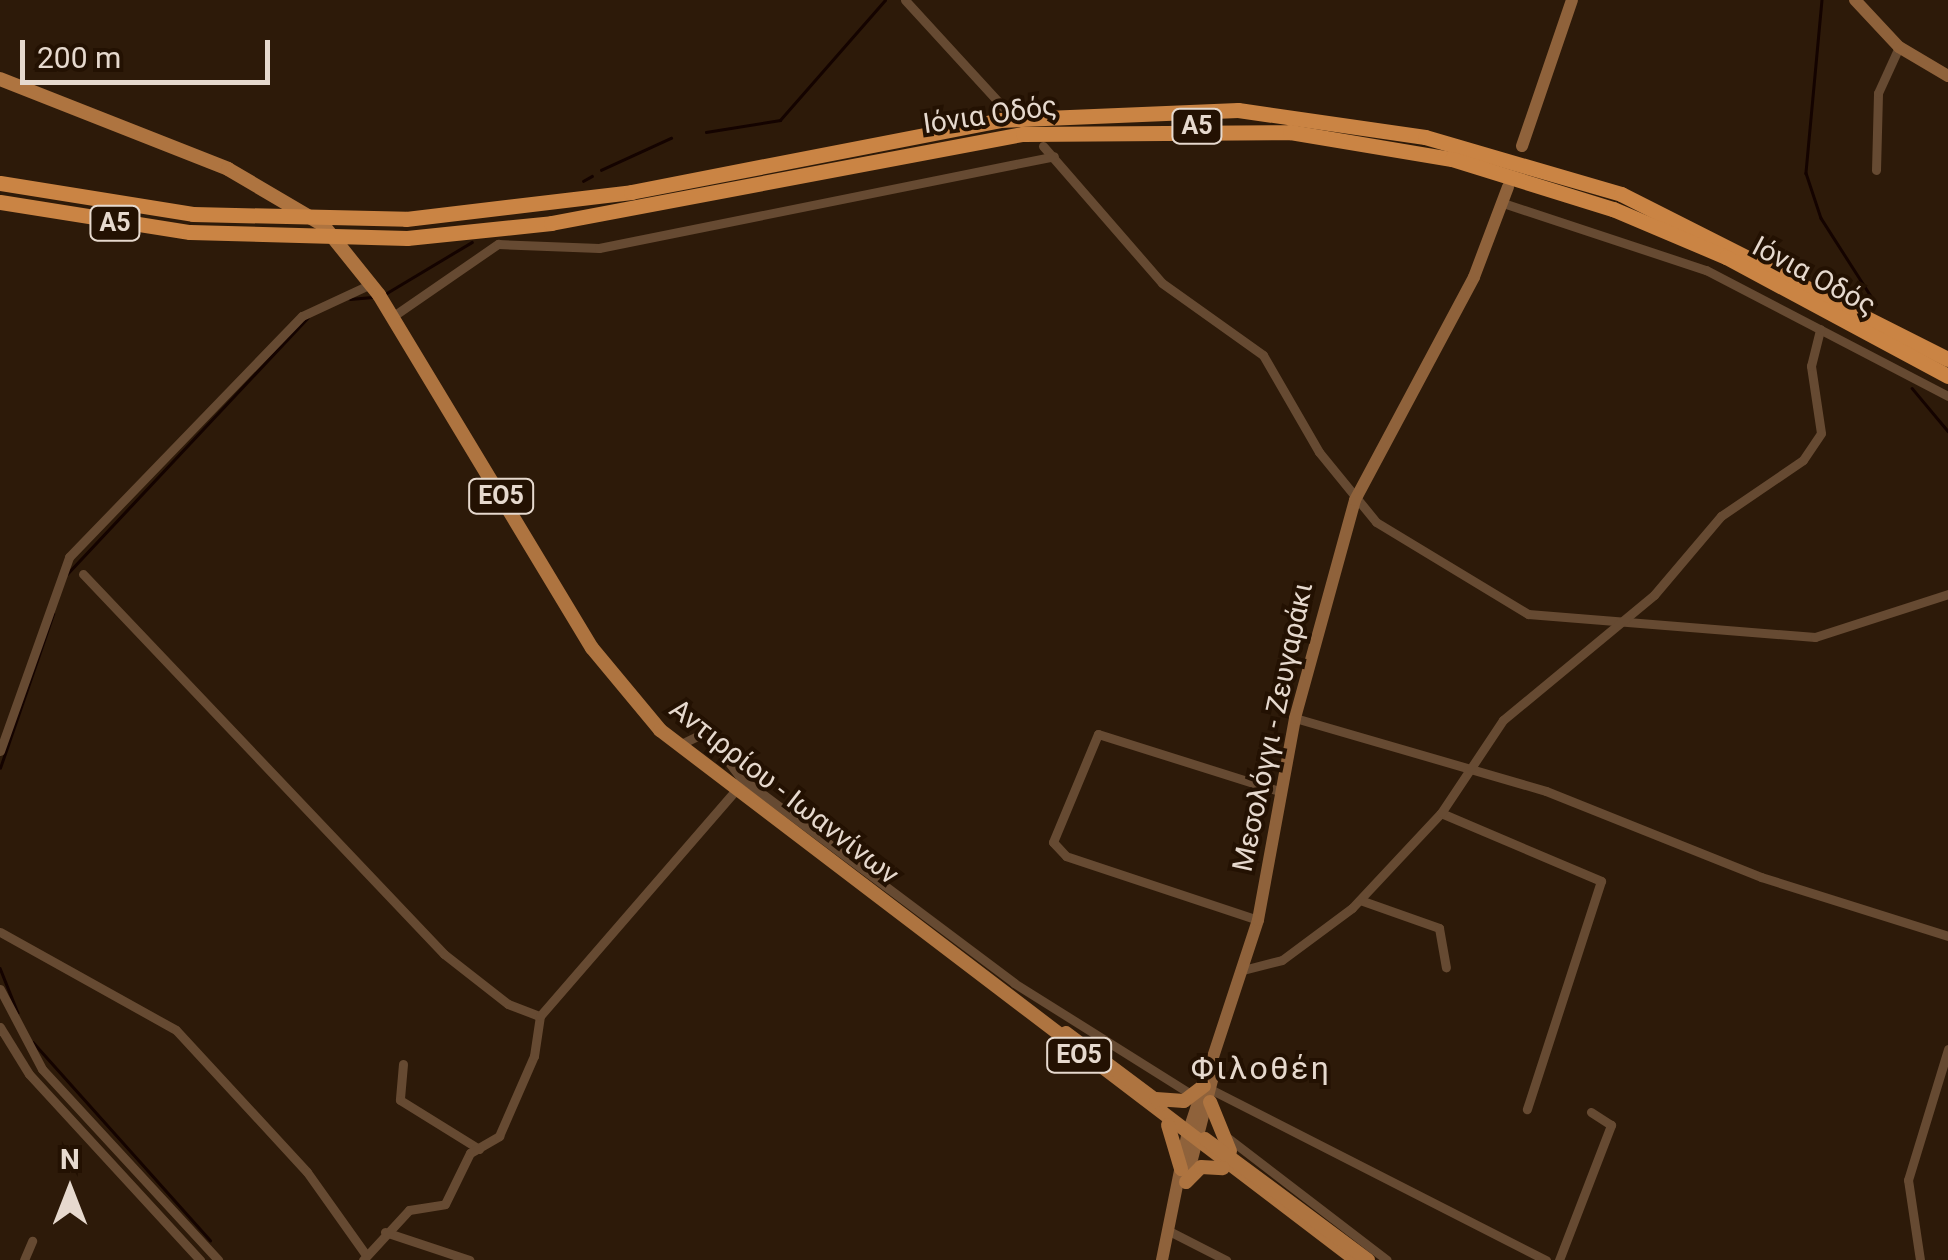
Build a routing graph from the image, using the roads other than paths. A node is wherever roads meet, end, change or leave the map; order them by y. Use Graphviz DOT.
graph roads {
  1 [pos="905,0"];
  2 [pos="1572,0"];
  3 [pos="1855,0"];
  4 [pos="1899,47"];
  5 [pos="1948,76"];
  6 [pos="0,79"];
  7 [pos="1004,107"];
  8 [pos="1043,146"];
  9 [pos="1522,146"];
  10 [pos="1054,156"];
  11 [pos="1876,170"];
  12 [pos="0,183"];
  13 [pos="1508,187"];
  14 [pos="0,202"];
  15 [pos="1503,203"];
  16 [pos="372,284"];
  17 [pos="392,317"];
  18 [pos="1820,329"];
  19 [pos="1948,359"];
  20 [pos="1948,376"];
  21 [pos="1948,396"];
  22 [pos="1355,500"];
  23 [pos="84,574"];
  24 [pos="1948,594"];
  25 [pos="1619,627"];
  26 [pos="1296,718"];
  27 [pos="678,745"];
  28 [pos="0,751"];
  29 [pos="1469,770"];
  30 [pos="738,785"];
  31 [pos="1282,792"];
  32 [pos="1441,813"];
  33 [pos="1360,900"];
  34 [pos="1258,920"];
  35 [pos="0,932"];
  36 [pos="1948,936"];
  37 [pos="1446,966"];
  38 [pos="975,970"];
  39 [pos="1243,970"];
  40 [pos="0,989"];
  41 [pos="540,1016"];
  42 [pos="0,1027"];
  43 [pos="1948,1049"];
  44 [pos="403,1064"];
  45 [pos="1205,1093"];
  46 [pos="1151,1096"];
  47 [pos="1527,1109"];
  48 [pos="1591,1112"];
  49 [pos="1157,1113"];
  50 [pos="1213,1120"];
  51 [pos="1194,1135"];
  52 [pos="479,1149"];
  53 [pos="1237,1169"];
  54 [pos="1183,1175"];
  55 [pos="385,1232"];
  56 [pos="1171,1232"];
  57 [pos="32,1241"];
  58 [pos="364,1257"];
  59 [pos="24,1260"];
  60 [pos="200,1260"];
  61 [pos="218,1260"];
  62 [pos="469,1260"];
  63 [pos="1162,1260"];
  64 [pos="1226,1260"];
  65 [pos="1356,1260"];
  66 [pos="1368,1260"];
  67 [pos="1386,1260"];
  68 [pos="1546,1260"];
  69 [pos="1558,1260"];
  70 [pos="1920,1260"];
  1 -- 7 [label="street"];
  2 -- 9 [label="main road"];
  3 -- 4 [label="main road"];
  4 -- 5 [label="main road"];
  4 -- 11 [label="street"];
  6 -- 16 [label="main road, Αντιρρίου - Ιωαννίνων / ΕΟ5"];
  8 -- 10 [label="street"];
  10 -- 17 [label="street"];
  10 -- 22 [label="street"];
  12 -- 19 [label="highway, Ιόνια Οδός / Α5"];
  13 -- 15 [label="main road, Μεσολόγγι - Ζευγαράκι"];
  14 -- 20 [label="highway, Ιόνια Οδός / Α5"];
  15 -- 18 [label="street"];
  15 -- 22 [label="main road, Μεσολόγγι - Ζευγαράκι"];
  16 -- 17 [label="main road, Αντιρρίου - Ιωαννίνων / ΕΟ5"];
  16 -- 28 [label="street"];
  17 -- 27 [label="main road, Αντιρρίου - Ιωαννίνων / ΕΟ5"];
  18 -- 21 [label="street"];
  18 -- 25 [label="street"];
  22 -- 25 [label="street"];
  22 -- 26 [label="main road, Μεσολόγγι - Ζευγαράκι"];
  23 -- 41 [label="street"];
  24 -- 25 [label="street"];
  25 -- 29 [label="street"];
  26 -- 29 [label="street"];
  26 -- 31 [label="main road, Μεσολόγγι - Ζευγαράκι"];
  27 -- 30 [label="main road, Αντιρρίου - Ιωαννίνων / ΕΟ5"];
  27 -- 30 [label="street"];
  29 -- 32 [label="street"];
  29 -- 36 [label="street"];
  30 -- 38 [label="main road, Αντιρρίου - Ιωαννίνων / ΕΟ5"];
  30 -- 41 [label="street"];
  30 -- 45 [label="street"];
  31 -- 34 [label="main road, Μεσολόγγι - Ζευγαράκι"];
  31 -- 34 [label="street"];
  32 -- 33 [label="street"];
  32 -- 47 [label="street"];
  33 -- 37 [label="street"];
  33 -- 39 [label="street"];
  34 -- 39 [label="main road, Μεσολόγγι - Ζευγαράκι"];
  35 -- 58 [label="street"];
  38 -- 46 [label="main road, Αντιρρίου - Ιωαννίνων / ΕΟ5"];
  38 -- 49 [label="main road, Αντιρρίου - Ιωαννίνων / ΕΟ5"];
  39 -- 45 [label="main road, Μεσολόγγι - Ζευγαράκι"];
  40 -- 61 [label="street"];
  41 -- 52 [label="street"];
  42 -- 60 [label="street"];
  43 -- 70 [label="street"];
  44 -- 52 [label="street"];
  45 -- 46 [label="main road"];
  45 -- 50 [label="main road"];
  45 -- 51 [label="main road, Μεσολόγγι - Ζευγαράκι"];
  45 -- 68 [label="street"];
  46 -- 51 [label="main road, Αντιρρίου - Ιωαννίνων / ΕΟ5"];
  48 -- 69 [label="street"];
  49 -- 51 [label="main road, Αντιρρίου - Ιωαννίνων / ΕΟ5"];
  49 -- 54 [label="main road"];
  50 -- 53 [label="main road"];
  50 -- 67 [label="street"];
  51 -- 53 [label="main road, Αντιρρίου - Ιωαννίνων / ΕΟ5"];
  51 -- 54 [label="main road, Μεσολόγγι - Ζευγαράκι"];
  52 -- 55 [label="street"];
  53 -- 54 [label="main road"];
  53 -- 65 [label="main road, Αντιρρίου - Ιωαννίνων / ΕΟ5"];
  53 -- 66 [label="main road, Αντιρρίου - Ιωαννίνων / ΕΟ5"];
  54 -- 56 [label="main road, Μεσολόγγι - Ζευγαράκι"];
  55 -- 58 [label="street"];
  55 -- 62 [label="street"];
  56 -- 63 [label="main road, Μεσολόγγι - Ζευγαράκι"];
  56 -- 64 [label="street"];
  57 -- 59 [label="street"];
}
